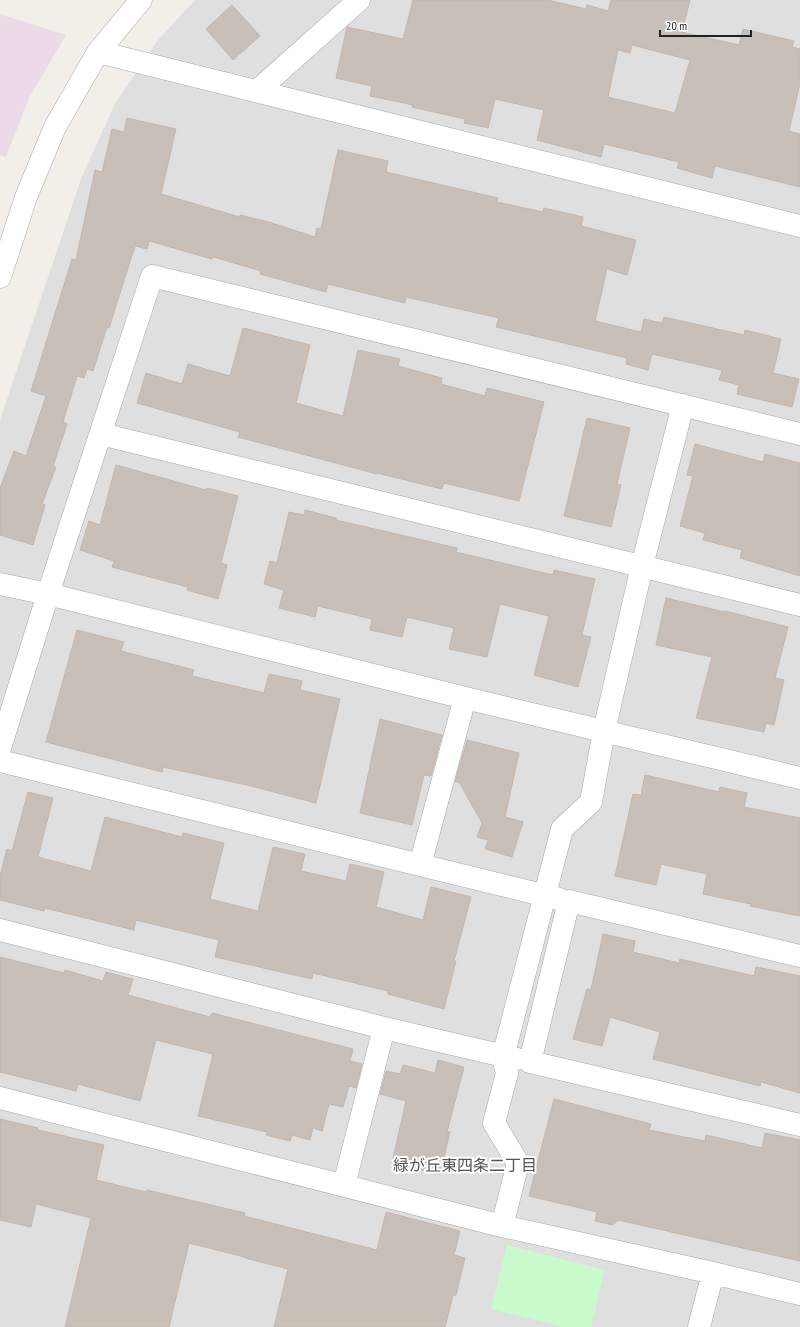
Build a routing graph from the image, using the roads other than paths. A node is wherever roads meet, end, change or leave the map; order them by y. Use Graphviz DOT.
graph roads {
  1 [pos="141,0"];
  2 [pos="359,0"];
  3 [pos="98,52"];
  4 [pos="257,91"];
  5 [pos="800,226"];
  6 [pos="0,277"];
  7 [pos="683,405"];
  8 [pos="100,434"];
  9 [pos="800,434"];
  10 [pos="642,566"];
  11 [pos="0,584"];
  12 [pos="48,594"];
  13 [pos="800,604"];
  14 [pos="465,698"];
  15 [pos="604,731"];
  16 [pos="0,748"];
  17 [pos="0,761"];
  18 [pos="800,778"];
  19 [pos="420,865"];
  20 [pos="545,896"];
  21 [pos="569,901"];
  22 [pos="0,930"];
  23 [pos="800,956"];
  24 [pos="384,1028"];
  25 [pos="503,1057"];
  26 [pos="530,1062"];
  27 [pos="0,1098"];
  28 [pos="800,1125"];
  29 [pos="344,1185"];
  30 [pos="502,1226"];
  31 [pos="713,1273"];
  32 [pos="800,1294"];
  33 [pos="699,1327"];
  1 -- 3 [label="street"];
  2 -- 4 [label="street"];
  3 -- 4 [label="street"];
  3 -- 6 [label="street"];
  4 -- 5 [label="street"];
  7 -- 8 [label="street"];
  7 -- 9 [label="street"];
  7 -- 10 [label="street"];
  8 -- 10 [label="street"];
  8 -- 12 [label="street"];
  10 -- 13 [label="street"];
  10 -- 15 [label="street"];
  11 -- 12 [label="street"];
  12 -- 14 [label="street"];
  12 -- 16 [label="street"];
  14 -- 15 [label="street"];
  14 -- 19 [label="street"];
  15 -- 18 [label="street"];
  15 -- 20 [label="street"];
  17 -- 19 [label="street"];
  19 -- 20 [label="street"];
  20 -- 21 [label="street"];
  20 -- 25 [label="street"];
  21 -- 23 [label="street"];
  21 -- 26 [label="street"];
  22 -- 24 [label="street"];
  24 -- 25 [label="street"];
  24 -- 29 [label="street"];
  25 -- 26 [label="street"];
  25 -- 30 [label="street"];
  26 -- 28 [label="street"];
  27 -- 29 [label="street"];
  29 -- 30 [label="street"];
  30 -- 31 [label="street"];
  31 -- 32 [label="street"];
  31 -- 33 [label="street"];
}
